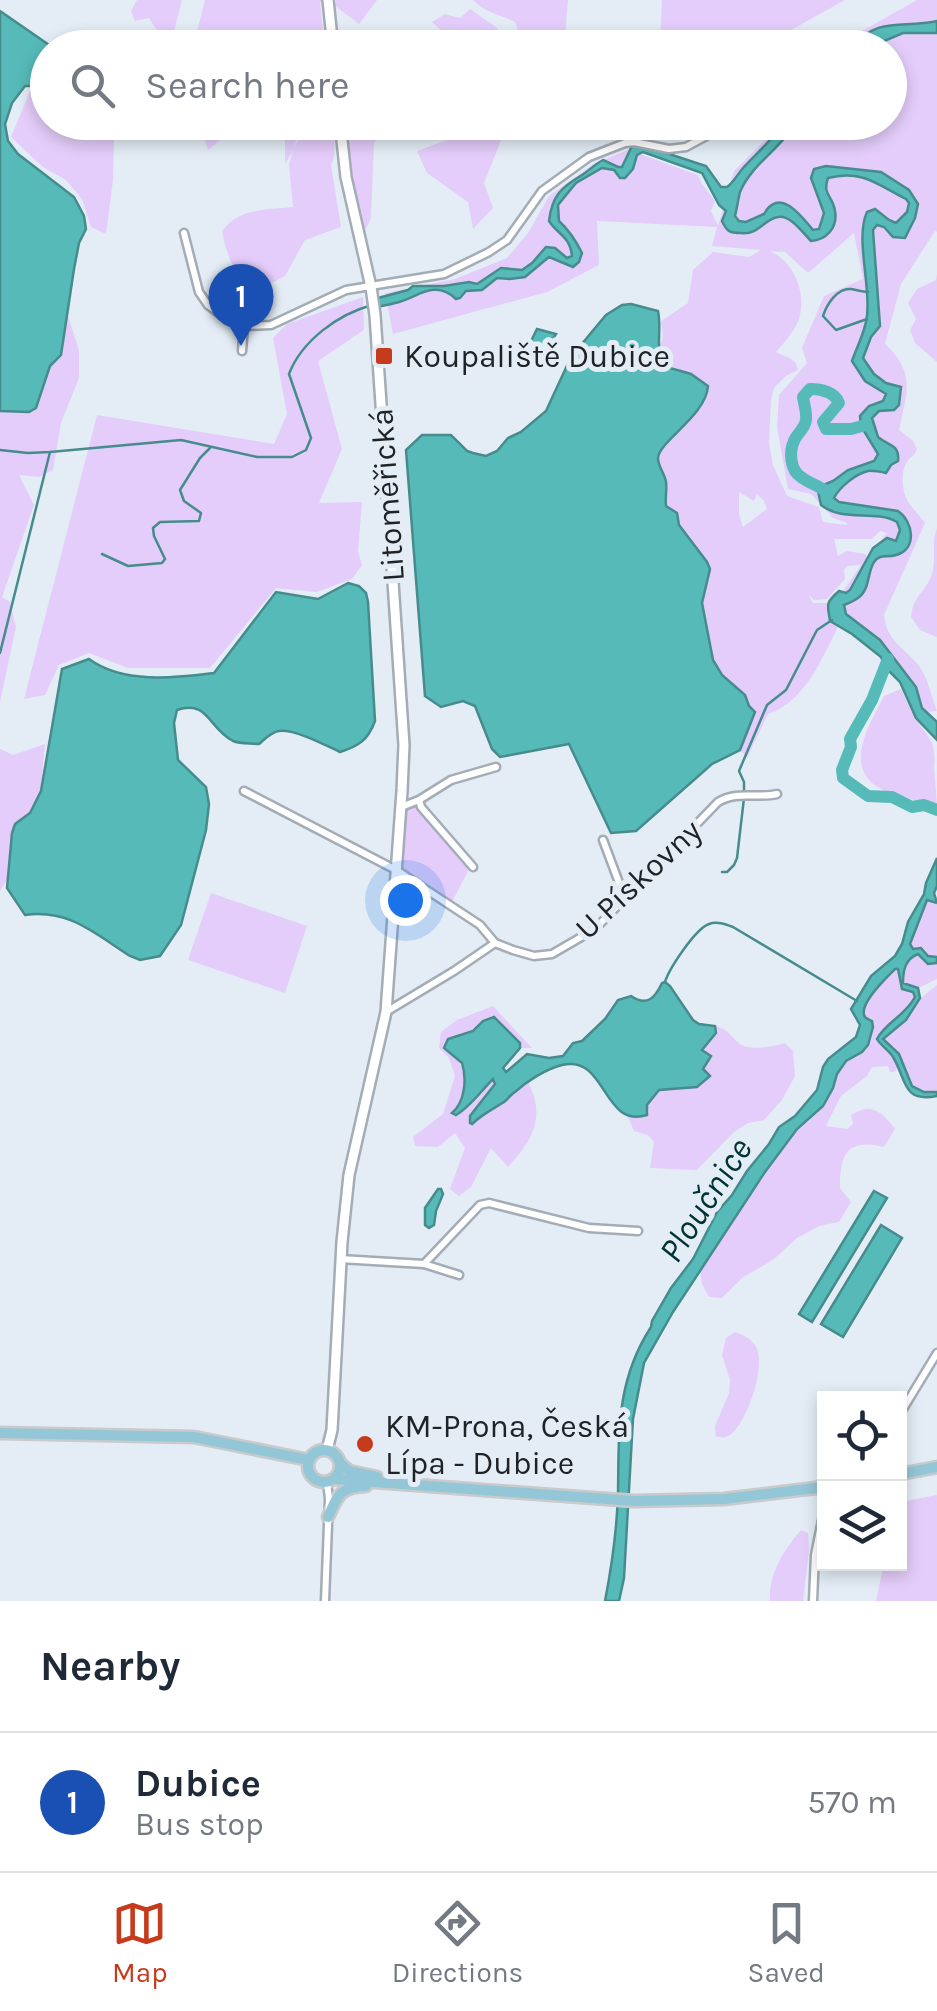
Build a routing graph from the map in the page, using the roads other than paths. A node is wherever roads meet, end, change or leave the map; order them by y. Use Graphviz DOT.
graph roads {
  1 [pos="328,0"];
  2 [pos="331,30"];
  3 [pos="342,140"];
  4 [pos="699,140"];
  5 [pos="184,233"];
  6 [pos="372,290"];
  7 [pos="244,326"];
  8 [pos="242,351"];
  9 [pos="496,767"];
  10 [pos="244,791"];
  11 [pos="777,794"];
  12 [pos="419,800"];
  13 [pos="401,806"];
  14 [pos="603,840"];
  15 [pos="473,868"];
  16 [pos="398,871"];
  17 [pos="624,896"];
  18 [pos="495,943"];
  19 [pos="386,1012"];
  20 [pos="638,1231"];
  21 [pos="340,1260"];
  22 [pos="424,1264"];
  23 [pos="459,1275"];
  24 [pos="937,1353"];
  25 [pos="907,1403"];
  26 [pos="0,1433"];
  27 [pos="327,1450"];
  28 [pos="309,1460"];
  29 [pos="340,1464"];
  30 [pos="937,1467"];
  31 [pos="907,1473"];
  32 [pos="331,1480"];
  33 [pos="407,1484"];
  34 [pos="817,1489"];
  35 [pos="328,1517"];
  36 [pos="817,1545"];
  37 [pos="325,1601"];
  38 [pos="813,1601"];
  1 -- 2 [label="street"];
  3 -- 6 [label="street, Litoměřická"];
  4 -- 6 [label="street"];
  5 -- 7 [label="street"];
  6 -- 7 [label="street"];
  6 -- 13 [label="street, Litoměřická"];
  7 -- 8 [label="street"];
  9 -- 12 [label="street"];
  10 -- 16 [label="street"];
  11 -- 17 [label="street, U Pískovny"];
  12 -- 13 [label="street"];
  12 -- 15 [label="street"];
  13 -- 16 [label="street, Litoměřická"];
  14 -- 17 [label="street"];
  16 -- 18 [label="street"];
  16 -- 19 [label="street, Litoměřická"];
  17 -- 18 [label="street, U Pískovny"];
  18 -- 19 [label="street"];
  19 -- 21 [label="street, Litoměřická"];
  20 -- 22 [label="street"];
  21 -- 22 [label="street"];
  21 -- 27 [label="street, Litoměřická"];
  22 -- 23 [label="street"];
  24 -- 25 [label="street"];
  26 -- 28 [label="main road"];
  27 -- 28 [label="main road"];
  27 -- 29 [label="main road"];
  28 -- 32 [label="main road"];
  29 -- 32 [label="main road"];
  29 -- 33 [label="main road"];
  30 -- 31 [label="main road"];
  32 -- 33 [label="main road"];
  32 -- 35 [label="street"];
  33 -- 34 [label="main road"];
  33 -- 35 [label="main road"];
  35 -- 37 [label="street"];
  36 -- 38 [label="street"];
}
